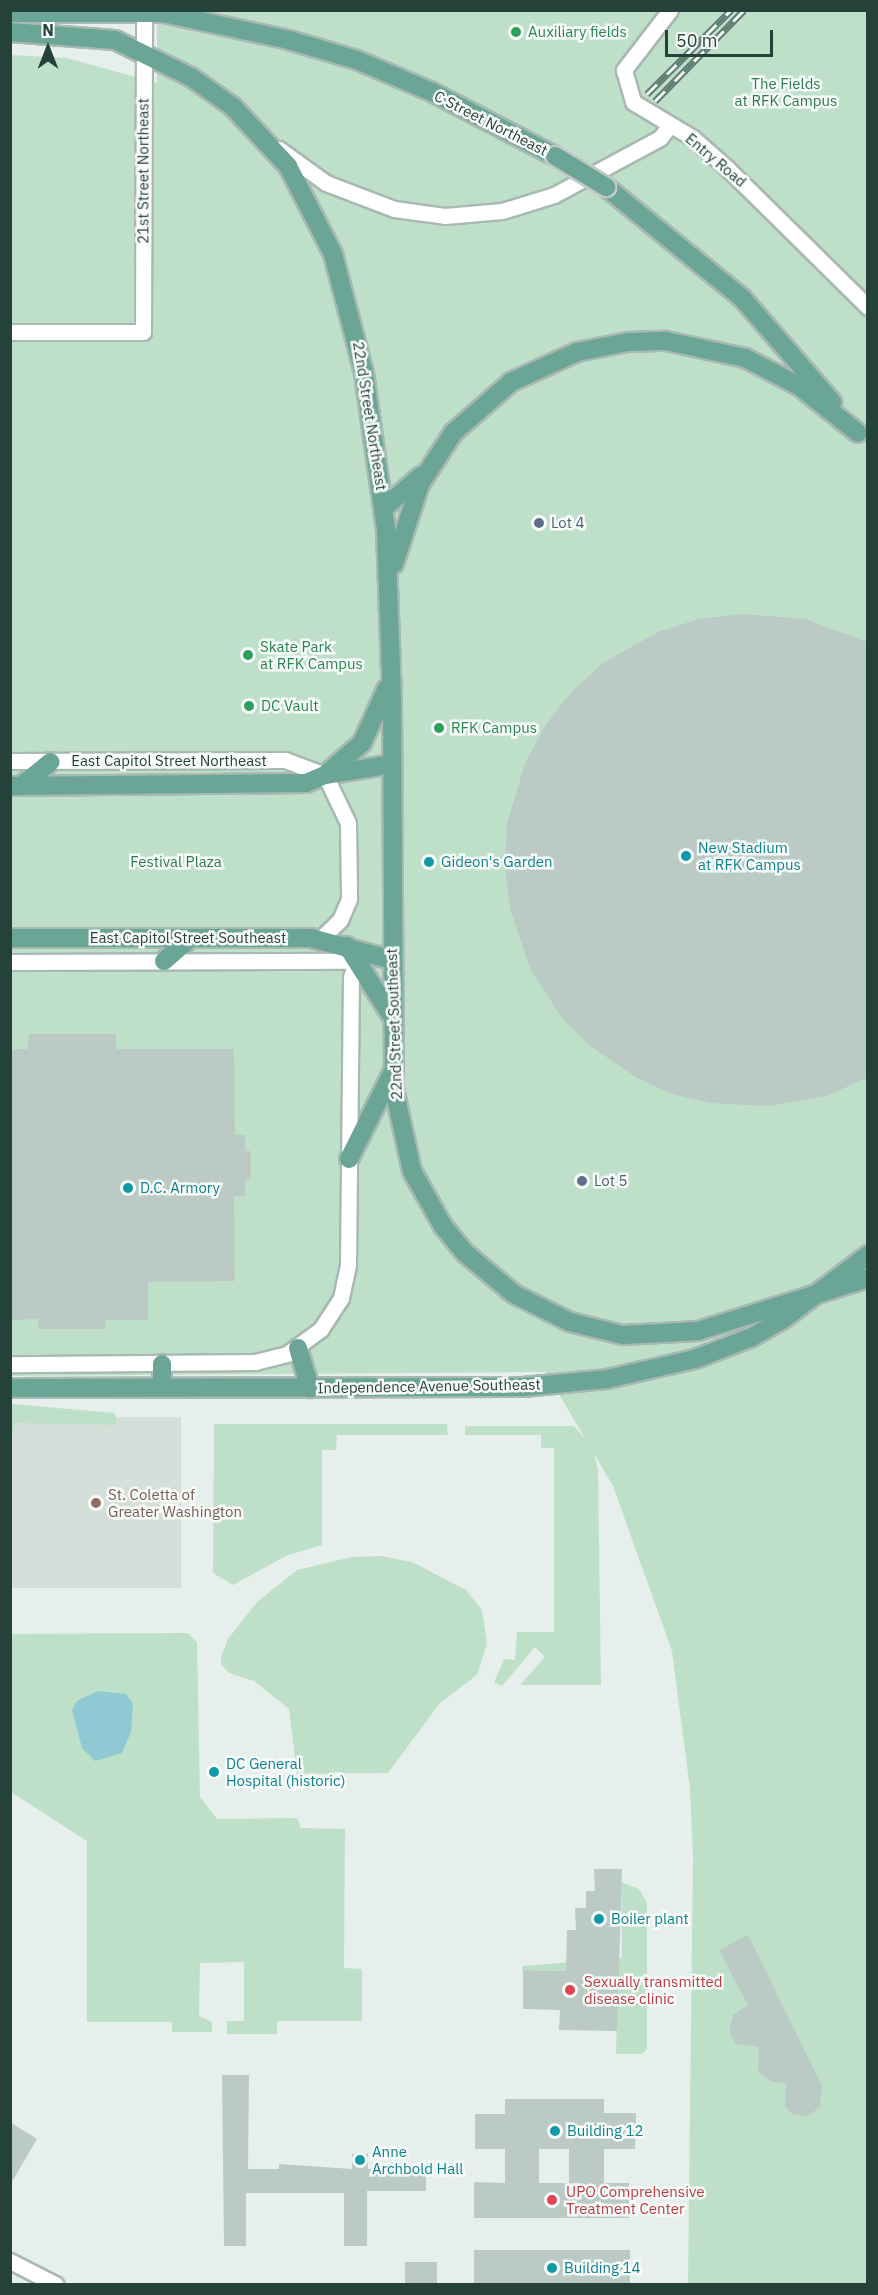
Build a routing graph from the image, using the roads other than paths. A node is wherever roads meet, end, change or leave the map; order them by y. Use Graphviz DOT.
graph roads {
  1 [pos="670,10"];
  2 [pos="144,12"];
  3 [pos="10,13"];
  4 [pos="10,32"];
  5 [pos="144,52"];
  6 [pos="670,125"];
  7 [pos="267,140"];
  8 [pos="867,307"];
  9 [pos="10,333"];
  10 [pos="829,406"];
  11 [pos="862,439"];
  12 [pos="427,470"];
  13 [pos="384,508"];
  14 [pos="389,586"];
  15 [pos="389,681"];
  16 [pos="10,761"];
  17 [pos="51,762"];
  18 [pos="392,764"];
  19 [pos="325,775"];
  20 [pos="16,786"];
  21 [pos="392,866"];
  22 [pos="10,938"];
  23 [pos="190,938"];
  24 [pos="320,939"];
  25 [pos="351,954"];
  26 [pos="392,960"];
  27 [pos="164,961"];
  28 [pos="10,962"];
  29 [pos="392,1017"];
  30 [pos="393,1072"];
  31 [pos="349,1159"];
  32 [pos="867,1255"];
  33 [pos="867,1278"];
  34 [pos="827,1288"];
  35 [pos="780,1312"];
  36 [pos="604,1332"];
  37 [pos="298,1347"];
  38 [pos="10,1364"];
  39 [pos="162,1364"];
  40 [pos="162,1387"];
  41 [pos="10,1388"];
  42 [pos="310,1388"];
  43 [pos="10,2261"];
  44 [pos="56,2284"];
  1 -- 6 [label="street, Entry Road"];
  2 -- 3 [label="main road, C Street Northeast"];
  2 -- 5 [label="street, 21st Street Northeast"];
  2 -- 10 [label="main road, C Street Northeast, bridge"];
  4 -- 5 [label="main road"];
  5 -- 7 [label="main road, 22nd Street Northeast"];
  5 -- 9 [label="street, 21st Street Northeast"];
  6 -- 7 [label="street"];
  6 -- 8 [label="street, Entry Road"];
  7 -- 13 [label="main road, 22nd Street Northeast"];
  10 -- 11 [label="main road"];
  10 -- 12 [label="main road"];
  12 -- 13 [label="main road"];
  12 -- 14 [label="main road"];
  13 -- 14 [label="main road, 22nd Street Northeast"];
  14 -- 15 [label="main road, 22nd Street Northeast"];
  15 -- 18 [label="main road, 22nd Street Northeast"];
  15 -- 19 [label="main road, East Capitol Street Northeast"];
  16 -- 17 [label="street, East Capitol Street Northeast"];
  17 -- 19 [label="street, East Capitol Street Northeast"];
  17 -- 20 [label="main road"];
  18 -- 19 [label="main road"];
  18 -- 21 [label="main road, 22nd Street Northeast"];
  19 -- 20 [label="main road, East Capitol Street Northeast"];
  19 -- 24 [label="street"];
  21 -- 26 [label="main road, 22nd Street Southeast"];
  22 -- 23 [label="main road, East Capitol Street Southeast"];
  23 -- 24 [label="main road, East Capitol Street Southeast"];
  23 -- 27 [label="main road"];
  24 -- 25 [label="main road, East Capitol Street Southeast"];
  25 -- 26 [label="main road"];
  25 -- 27 [label="street, East Capitol Street Southeast"];
  25 -- 29 [label="main road"];
  25 -- 31 [label="street"];
  26 -- 29 [label="main road, 22nd Street Southeast"];
  27 -- 28 [label="street, East Capitol Street Southeast"];
  29 -- 30 [label="main road, 22nd Street Southeast"];
  30 -- 31 [label="main road"];
  30 -- 36 [label="main road, 22nd Street Southeast"];
  31 -- 37 [label="street"];
  32 -- 34 [label="main road, Independence Avenue Southeast"];
  33 -- 34 [label="main road"];
  34 -- 35 [label="main road, Independence Avenue Southeast"];
  35 -- 36 [label="main road, Independence Avenue Southeast"];
  35 -- 42 [label="main road, Independence Avenue Southeast"];
  37 -- 39 [label="street"];
  37 -- 42 [label="main road"];
  38 -- 39 [label="street"];
  39 -- 40 [label="main road"];
  40 -- 41 [label="main road, Independence Avenue Southeast"];
  40 -- 42 [label="main road, Independence Avenue Southeast"];
  43 -- 44 [label="street"];
}
